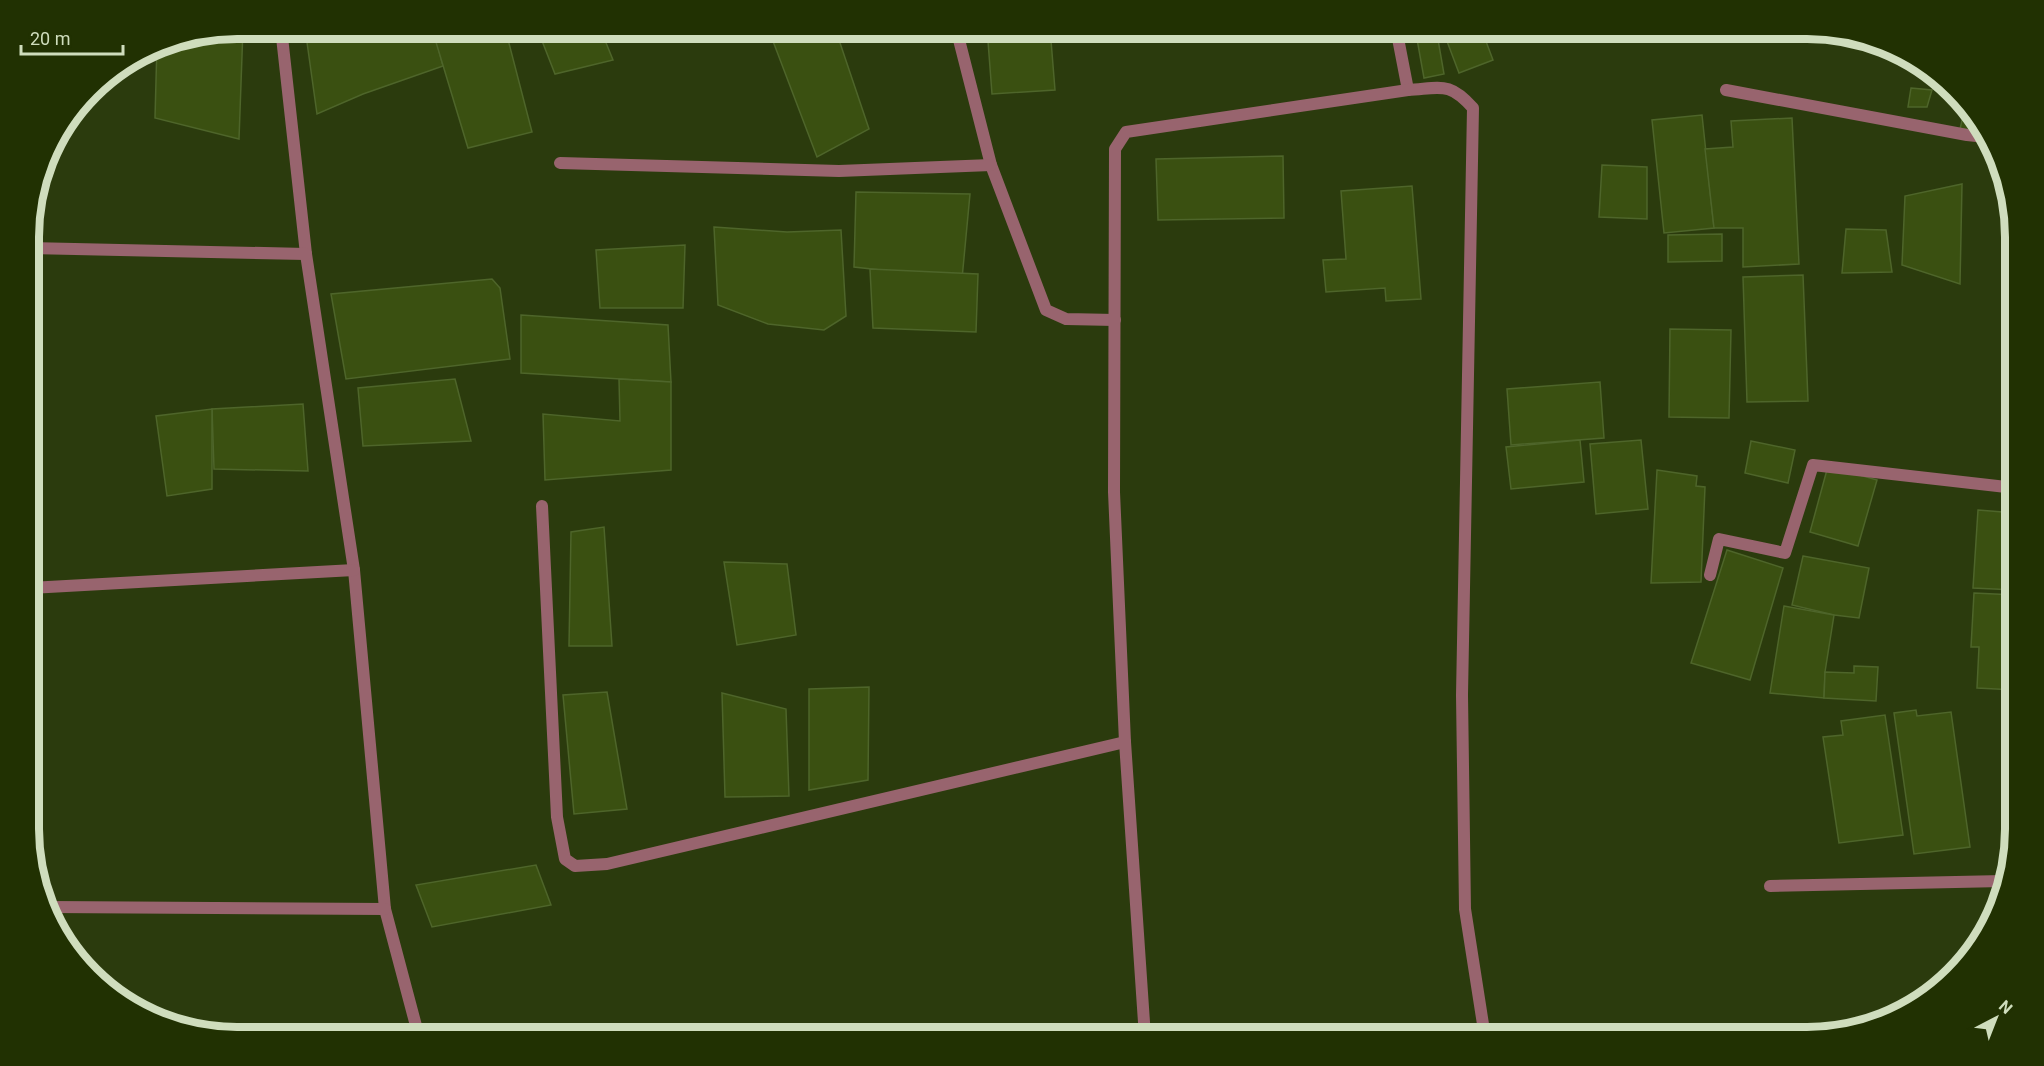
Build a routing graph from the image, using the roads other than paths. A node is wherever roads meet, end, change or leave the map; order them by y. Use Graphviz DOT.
graph roads {
  1 [pos="281,39"];
  2 [pos="959,39"];
  3 [pos="1398,39"];
  4 [pos="1408,90"];
  5 [pos="1726,90"];
  6 [pos="1978,136"];
  7 [pos="560,163"];
  8 [pos="991,165"];
  9 [pos="39,248"];
  10 [pos="306,254"];
  11 [pos="1115,320"];
  12 [pos="2005,487"];
  13 [pos="542,506"];
  14 [pos="354,570"];
  15 [pos="1710,575"];
  16 [pos="39,588"];
  17 [pos="1125,742"];
  18 [pos="1998,881"];
  19 [pos="1770,886"];
  20 [pos="55,907"];
  21 [pos="385,909"];
  22 [pos="416,1027"];
  23 [pos="1144,1027"];
  24 [pos="1483,1027"];
  1 -- 10 [label="street"];
  2 -- 8 [label="street"];
  3 -- 4 [label="street"];
  4 -- 11 [label="street"];
  4 -- 24 [label="street"];
  5 -- 6 [label="street"];
  7 -- 8 [label="street"];
  8 -- 11 [label="street"];
  9 -- 10 [label="street"];
  10 -- 14 [label="street"];
  11 -- 17 [label="street"];
  12 -- 15 [label="street"];
  13 -- 17 [label="street"];
  14 -- 16 [label="street"];
  14 -- 21 [label="street"];
  17 -- 23 [label="street"];
  18 -- 19 [label="street"];
  20 -- 21 [label="street"];
  21 -- 22 [label="street"];
}
